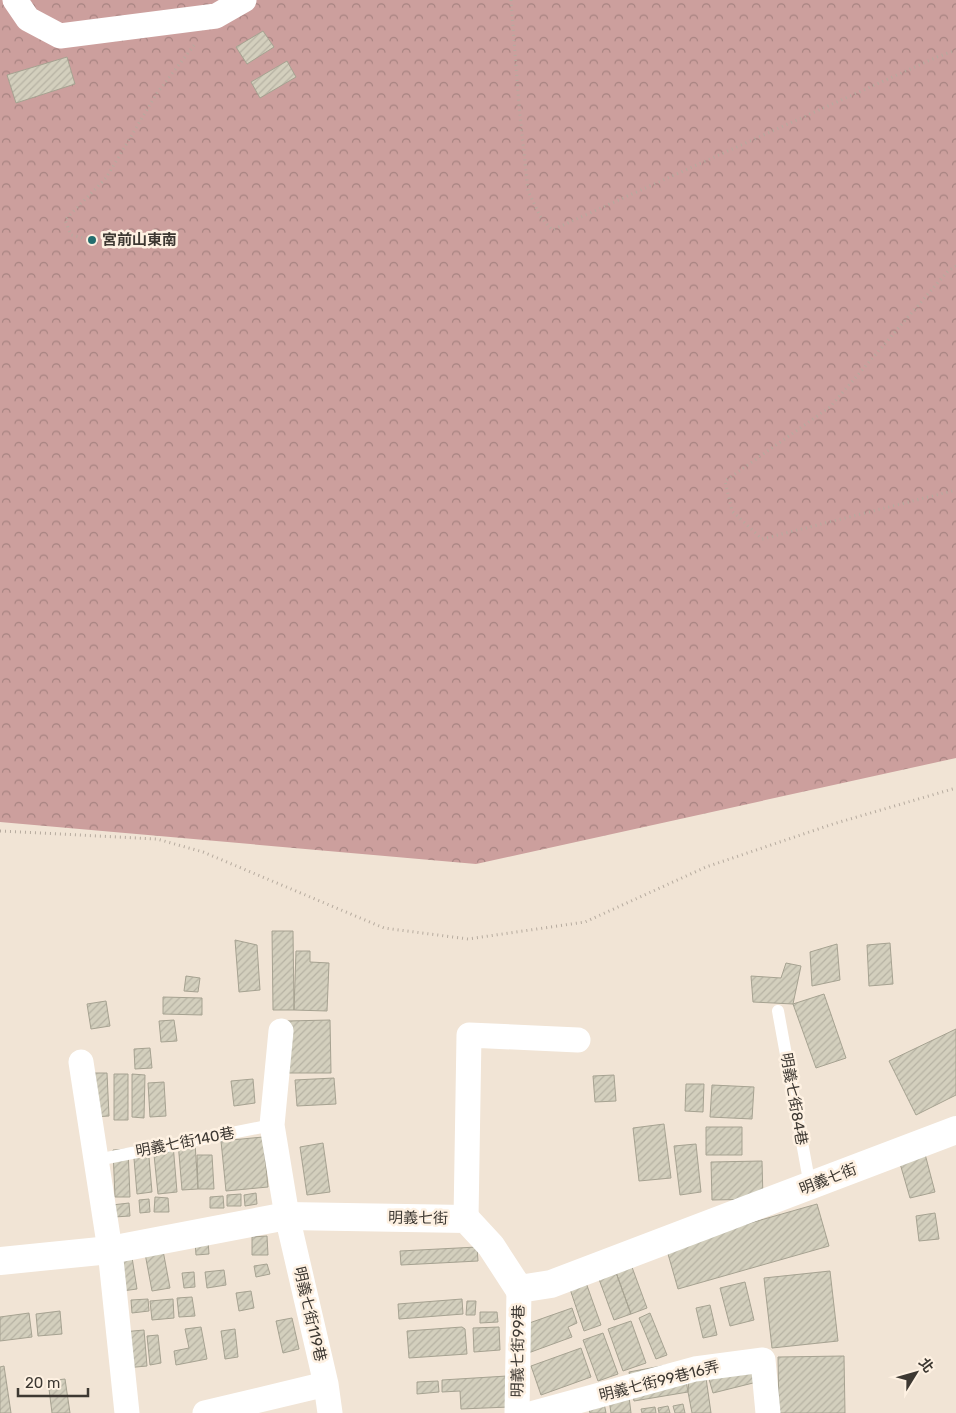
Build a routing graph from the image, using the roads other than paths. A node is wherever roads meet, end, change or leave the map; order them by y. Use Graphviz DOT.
graph roads {
  1 [pos="15,0"];
  2 [pos="244,0"];
  3 [pos="778,1011"];
  4 [pos="280,1031"];
  5 [pos="578,1040"];
  6 [pos="81,1062"];
  7 [pos="272,1125"];
  8 [pos="956,1130"];
  9 [pos="97,1160"];
  10 [pos="810,1186"];
  11 [pos="287,1216"];
  12 [pos="466,1219"];
  13 [pos="110,1250"];
  14 [pos="0,1261"];
  15 [pos="519,1289"];
  16 [pos="326,1384"];
  17 [pos="127,1413"];
  18 [pos="205,1413"];
  19 [pos="330,1413"];
  20 [pos="517,1413"];
  21 [pos="534,1413"];
  22 [pos="768,1413"];
  1 -- 2 [label="street"];
  3 -- 10 [label="lane, 明義七街84巷"];
  4 -- 7 [label="street, 明義七街119巷"];
  5 -- 12 [label="street"];
  6 -- 9 [label="street"];
  7 -- 9 [label="lane, 明義七街140巷"];
  7 -- 11 [label="street, 明義七街119巷"];
  8 -- 10 [label="street, 明義七街"];
  9 -- 13 [label="street"];
  10 -- 15 [label="street, 明義七街"];
  11 -- 12 [label="street, 明義七街"];
  11 -- 13 [label="street, 明義七街"];
  11 -- 16 [label="street, 明義七街119巷"];
  12 -- 15 [label="street, 明義七街"];
  13 -- 14 [label="street, 明義七街"];
  13 -- 17 [label="street"];
  15 -- 20 [label="street, 明義七街99巷"];
  16 -- 18 [label="street"];
  16 -- 19 [label="street, 明義七街119巷"];
  21 -- 22 [label="street, 明義七街99巷16弄"];
}
